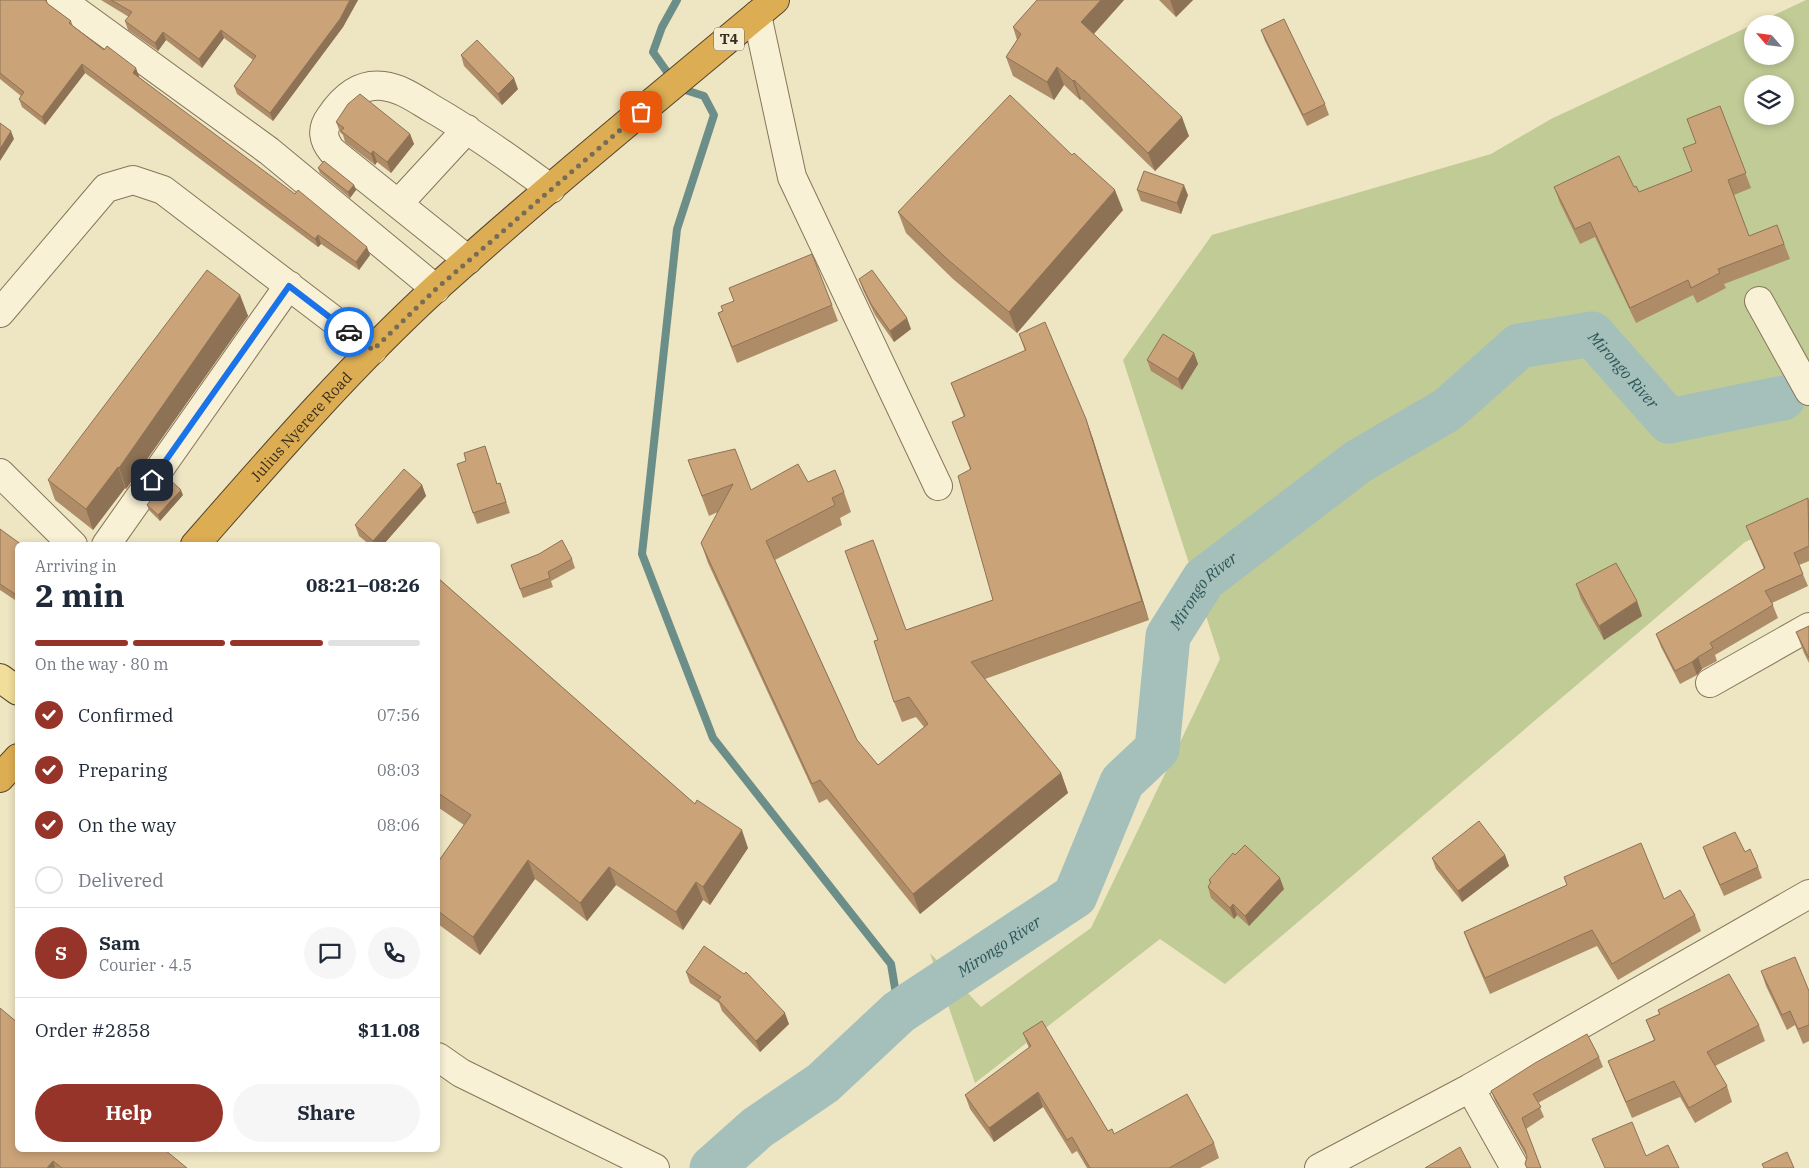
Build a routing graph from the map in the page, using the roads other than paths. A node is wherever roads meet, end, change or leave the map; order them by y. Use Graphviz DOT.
graph roads {
  1 [pos="61,0"];
  2 [pos="766,7"];
  3 [pos="467,129"];
  4 [pos="551,189"];
  5 [pos="398,204"];
  6 [pos="468,260"];
  7 [pos="289,286"];
  8 [pos="436,289"];
  9 [pos="1759,301"];
  10 [pos="0,313"];
  11 [pos="373,350"];
  12 [pos="1809,391"];
  13 [pos="0,473"];
  14 [pos="938,486"];
  15 [pos="70,542"];
  16 [pos="108,542"];
  17 [pos="198,542"];
  18 [pos="1809,627"];
  19 [pos="0,678"];
  20 [pos="1710,684"];
  21 [pos="15,689"];
  22 [pos="1809,894"];
  23 [pos="440,1057"];
  24 [pos="1470,1088"];
  25 [pos="655,1168"];
  26 [pos="1319,1168"];
  27 [pos="1515,1168"];
  1 -- 8 [label="street"];
  2 -- 4 [label="highway, Julius Nyerere Road / T4"];
  2 -- 14 [label="street"];
  3 -- 4 [label="street"];
  3 -- 5 [label="street"];
  3 -- 5 [label="street"];
  4 -- 6 [label="highway, Julius Nyerere Road / T4"];
  5 -- 6 [label="street"];
  6 -- 8 [label="highway, Julius Nyerere Road / T4"];
  7 -- 10 [label="street"];
  7 -- 11 [label="street"];
  7 -- 16 [label="street"];
  8 -- 11 [label="highway, Julius Nyerere Road / T4"];
  9 -- 12 [label="street"];
  11 -- 17 [label="highway, Julius Nyerere Road / T4"];
  13 -- 15 [label="street"];
  18 -- 20 [label="street"];
  19 -- 21 [label="main road"];
  22 -- 24 [label="street"];
  23 -- 25 [label="street"];
  24 -- 26 [label="street"];
  24 -- 27 [label="street"];
}
